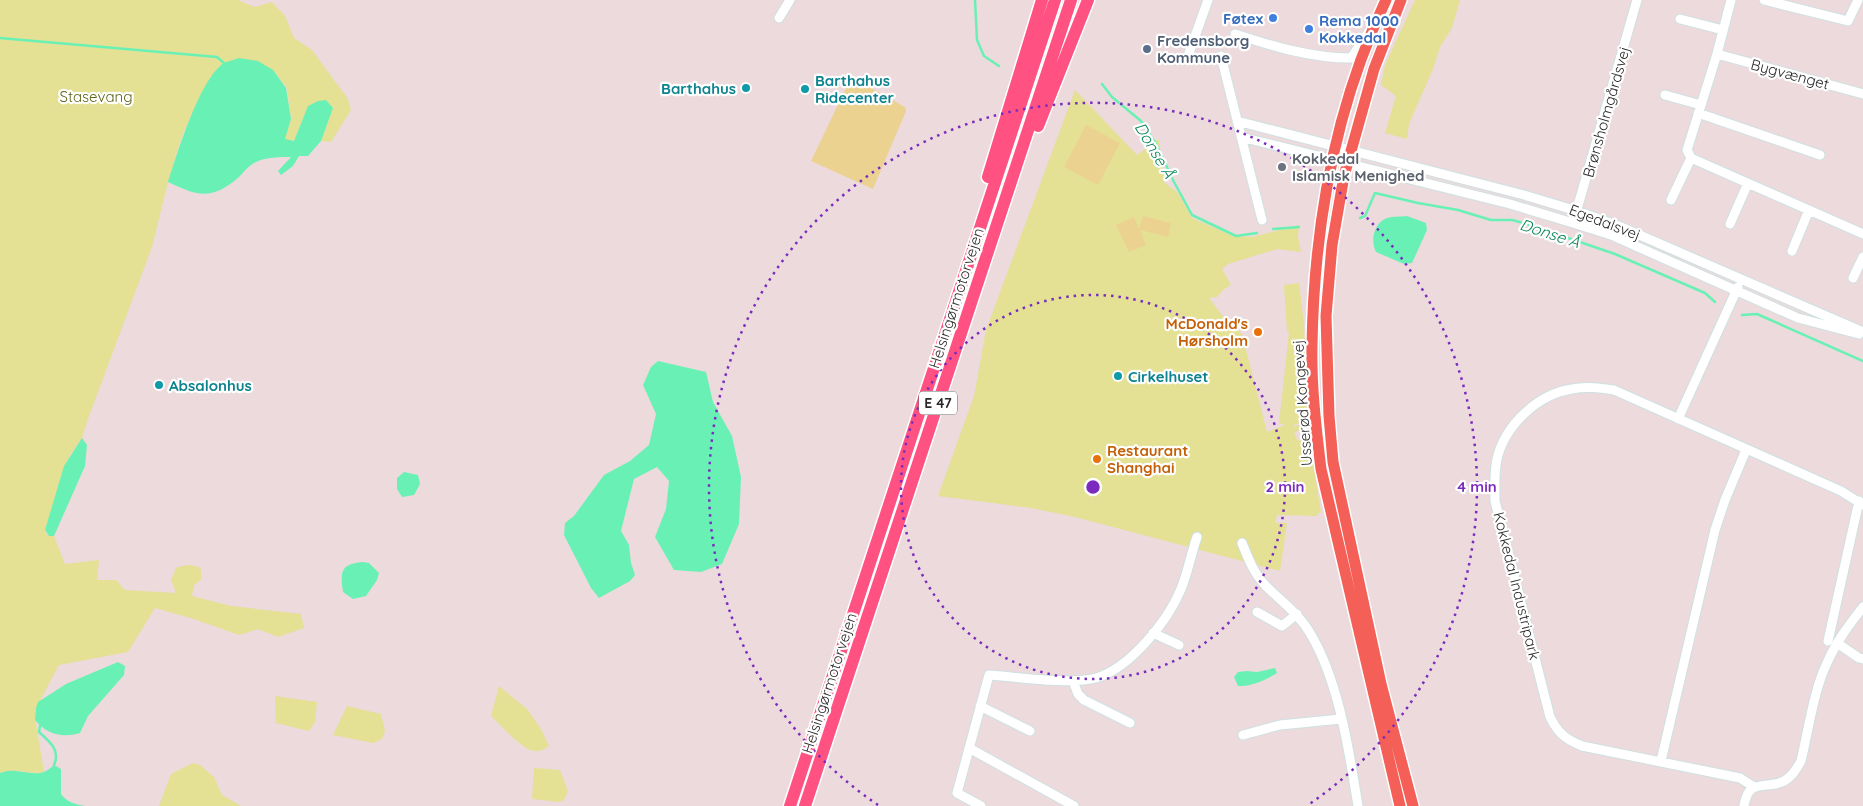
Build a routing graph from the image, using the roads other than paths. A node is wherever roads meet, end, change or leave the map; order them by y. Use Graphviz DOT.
graph roads {
  1 [pos="790,0"];
  2 [pos="1042,0"];
  3 [pos="1055,0"];
  4 [pos="1071,0"];
  5 [pos="1088,0"];
  6 [pos="1208,0"];
  7 [pos="1386,0"];
  8 [pos="1401,0"];
  9 [pos="1637,0"];
  10 [pos="1731,0"];
  11 [pos="1764,0"];
  12 [pos="1858,0"];
  13 [pos="779,18"];
  14 [pos="1680,19"];
  15 [pos="1375,24"];
  16 [pos="1723,30"];
  17 [pos="1235,34"];
  18 [pos="1717,54"];
  19 [pos="1188,56"];
  20 [pos="1221,56"];
  21 [pos="1863,94"];
  22 [pos="1665,95"];
  23 [pos="1700,109"];
  24 [pos="1237,121"];
  25 [pos="1242,137"];
  26 [pos="1334,146"];
  27 [pos="1350,149"];
  28 [pos="1820,155"];
  29 [pos="1691,158"];
  30 [pos="1331,160"];
  31 [pos="1347,164"];
  32 [pos="1748,183"];
  33 [pos="1010,185"];
  34 [pos="1671,200"];
  35 [pos="1577,210"];
  36 [pos="1809,210"];
  37 [pos="1262,220"];
  38 [pos="1573,223"];
  39 [pos="1730,224"];
  40 [pos="980,230"];
  41 [pos="1863,234"];
  42 [pos="1792,251"];
  43 [pos="1863,256"];
  44 [pos="1853,278"];
  45 [pos="1742,279"];
  46 [pos="1737,291"];
  47 [pos="1824,314"];
  48 [pos="1863,334"];
  49 [pos="1678,419"];
  50 [pos="1746,450"];
  51 [pos="1861,503"];
  52 [pos="1196,537"];
  53 [pos="1242,543"];
  54 [pos="1863,607"];
  55 [pos="1257,612"];
  56 [pos="1297,614"];
  57 [pos="1153,634"];
  58 [pos="1832,642"];
  59 [pos="1179,645"];
  60 [pos="1863,659"];
  61 [pos="1073,681"];
  62 [pos="980,706"];
  63 [pos="1341,720"];
  64 [pos="1130,723"];
  65 [pos="1030,730"];
  66 [pos="1243,735"];
  67 [pos="969,748"];
  68 [pos="1661,762"];
  69 [pos="1754,787"];
  70 [pos="790,806"];
  71 [pos="805,806"];
  72 [pos="981,806"];
  73 [pos="1074,806"];
  74 [pos="1358,806"];
  75 [pos="1400,806"];
  76 [pos="1413,806"];
  77 [pos="1744,806"];
  1 -- 13 [label="street"];
  2 -- 40 [label="highway"];
  3 -- 40 [label="highway, Helsingørmotorvejen / E 47"];
  4 -- 33 [label="highway, Helsingørmotorvejen / E 47"];
  5 -- 33 [label="highway"];
  6 -- 19 [label="street"];
  7 -- 15 [label="main road, Usserød Kongevej"];
  8 -- 27 [label="main road, Usserød Kongevej"];
  9 -- 35 [label="street, Brønsholmgårdsvej"];
  10 -- 16 [label="street"];
  11 -- 12 [label="street"];
  14 -- 16 [label="street"];
  15 -- 17 [label="street"];
  15 -- 26 [label="main road, Usserød Kongevej"];
  16 -- 18 [label="street"];
  18 -- 21 [label="street, Bygvænget"];
  18 -- 23 [label="street"];
  20 -- 24 [label="street"];
  22 -- 23 [label="street"];
  23 -- 28 [label="street"];
  23 -- 29 [label="street"];
  24 -- 25 [label="street"];
  24 -- 26 [label="street, Egedalsvej"];
  25 -- 30 [label="street, Egedalsvej"];
  25 -- 37 [label="street"];
  26 -- 27 [label="street, Egedalsvej"];
  26 -- 30 [label="main road, Usserød Kongevej"];
  27 -- 31 [label="main road, Usserød Kongevej"];
  27 -- 35 [label="street, Egedalsvej"];
  29 -- 32 [label="street"];
  29 -- 34 [label="street"];
  30 -- 31 [label="street, Egedalsvej"];
  30 -- 75 [label="main road, Usserød Kongevej"];
  31 -- 38 [label="street, Egedalsvej"];
  31 -- 76 [label="main road, Usserød Kongevej"];
  32 -- 36 [label="street"];
  32 -- 39 [label="street"];
  33 -- 71 [label="highway, Helsingørmotorvejen / E 47"];
  35 -- 38 [label="street, Brønsholmgårdsvej"];
  35 -- 45 [label="street, Egedalsvej"];
  36 -- 41 [label="street"];
  36 -- 42 [label="street"];
  38 -- 46 [label="street, Egedalsvej"];
  40 -- 70 [label="highway, Helsingørmotorvejen / E 47"];
  43 -- 44 [label="street"];
  45 -- 46 [label="street"];
  45 -- 47 [label="street, Egedalsvej"];
  46 -- 47 [label="street"];
  46 -- 48 [label="street, Egedalsvej"];
  46 -- 49 [label="street"];
  47 -- 48 [label="street, Egedalsvej"];
  49 -- 50 [label="street, Kokkedal Industripark"];
  49 -- 68 [label="street, Kokkedal Industripark"];
  50 -- 51 [label="street, Kokkedal Industripark"];
  50 -- 68 [label="street"];
  51 -- 58 [label="street, Kokkedal Industripark"];
  52 -- 57 [label="street"];
  53 -- 56 [label="street"];
  54 -- 58 [label="street, Kokkedal Industripark"];
  55 -- 56 [label="street"];
  56 -- 63 [label="street"];
  57 -- 59 [label="street"];
  57 -- 61 [label="street"];
  58 -- 60 [label="street"];
  58 -- 69 [label="street, Kokkedal Industripark"];
  61 -- 62 [label="street"];
  61 -- 64 [label="street"];
  62 -- 65 [label="street"];
  62 -- 67 [label="street"];
  63 -- 66 [label="street"];
  63 -- 74 [label="street"];
  67 -- 72 [label="street"];
  67 -- 73 [label="street"];
  68 -- 69 [label="street, Kokkedal Industripark"];
  69 -- 77 [label="street"];
}
